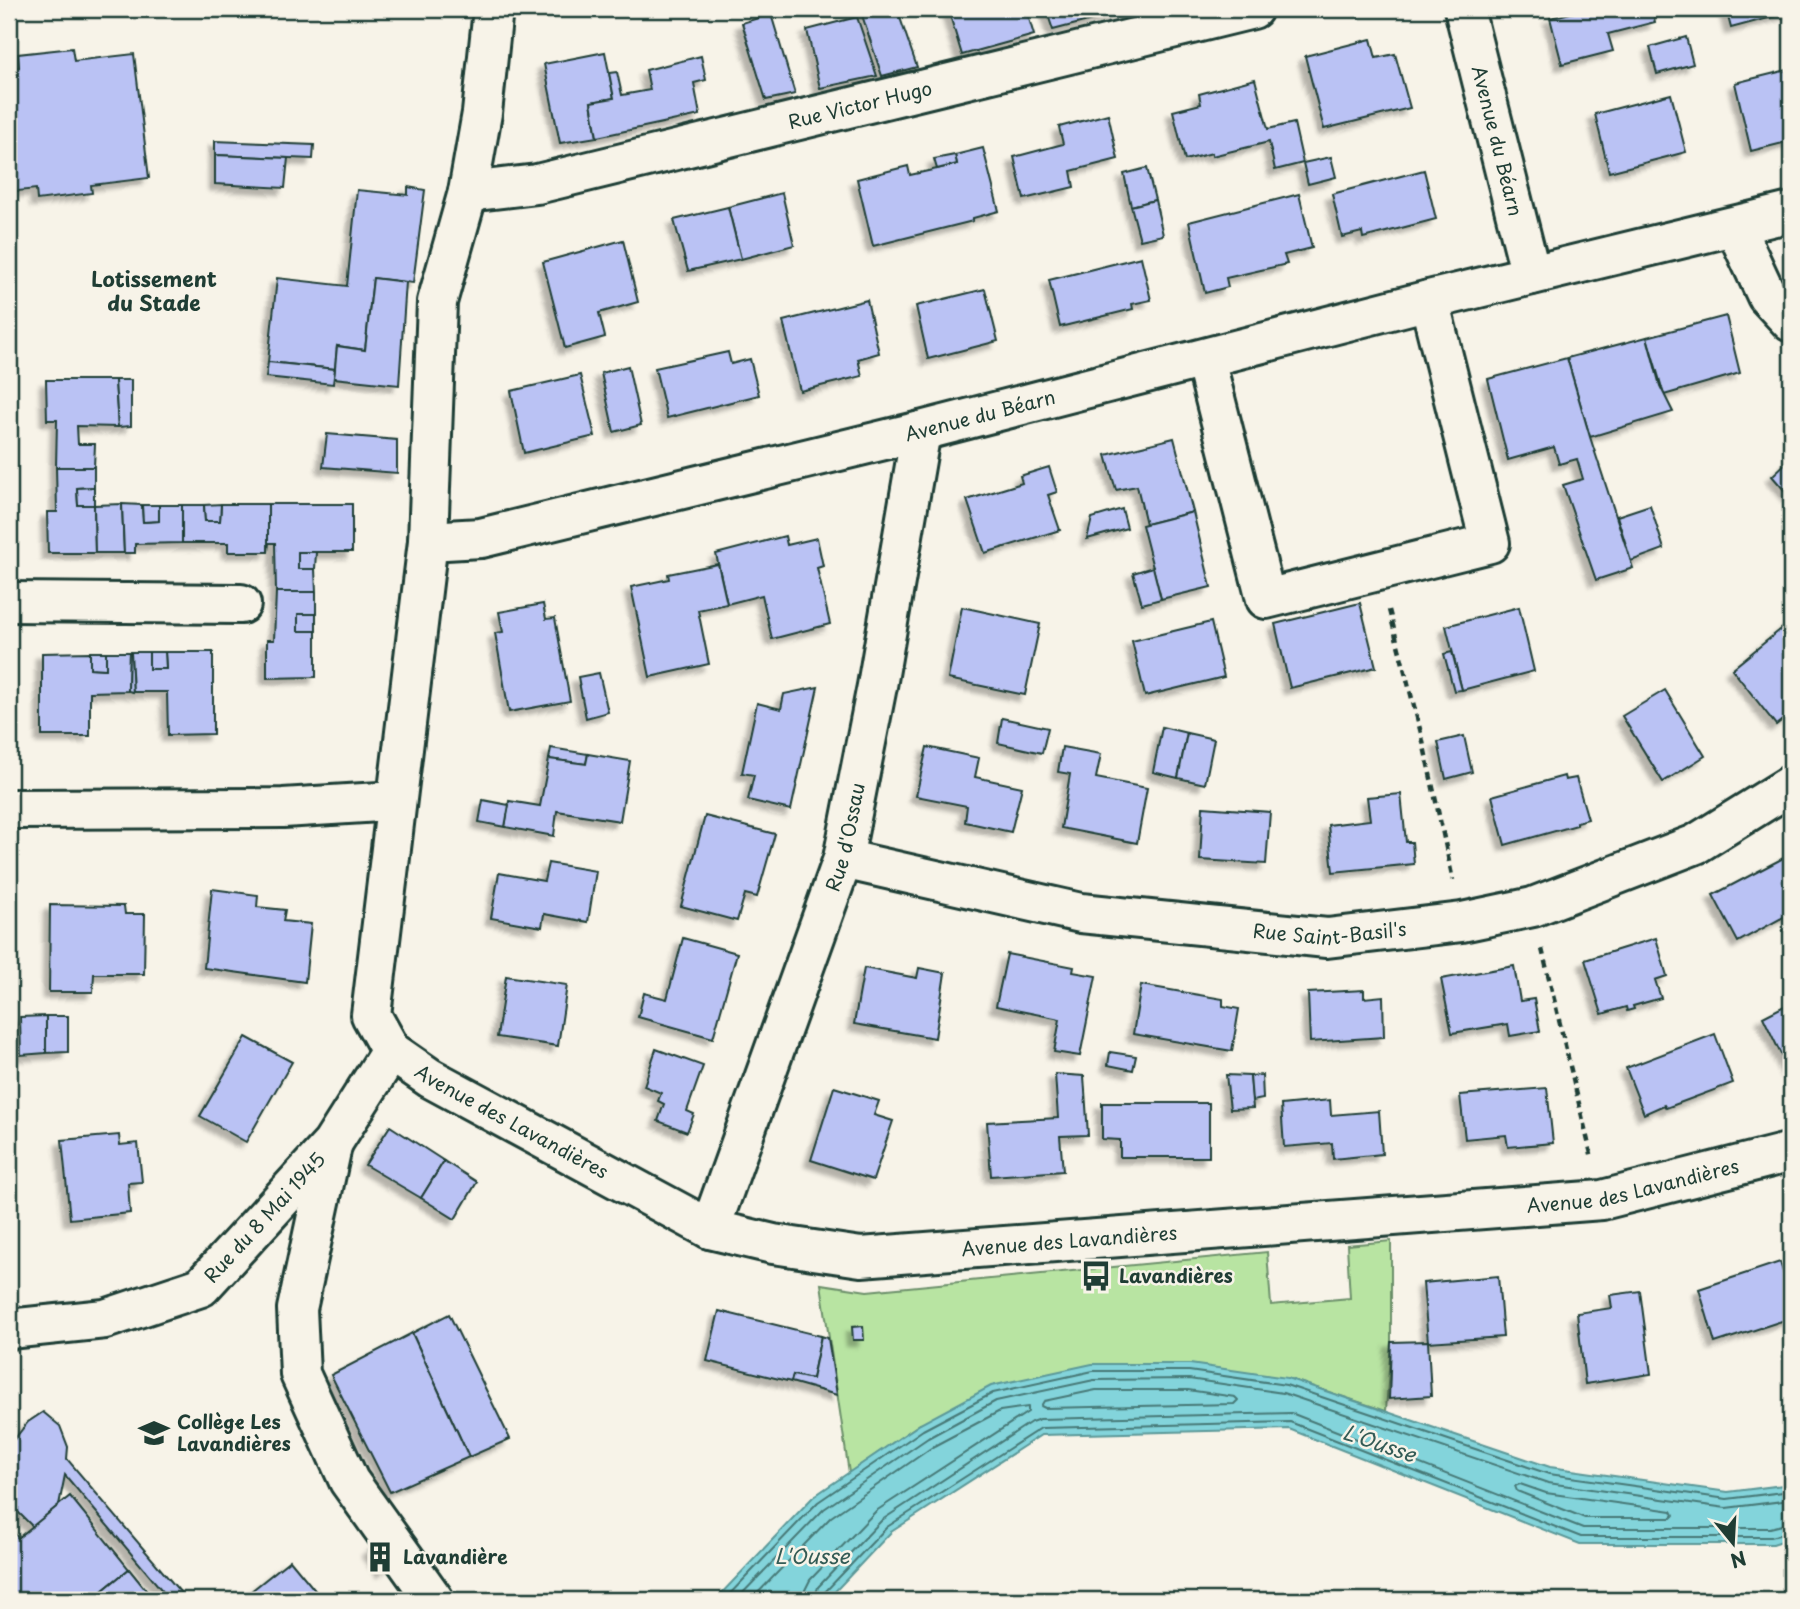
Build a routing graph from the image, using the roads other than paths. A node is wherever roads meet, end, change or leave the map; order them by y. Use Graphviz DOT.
graph roads {
  1 [pos="493,9"];
  2 [pos="1253,9"];
  3 [pos="1464,9"];
  4 [pos="468,192"];
  5 [pos="1791,212"];
  6 [pos="1735,227"];
  7 [pos="1531,275"];
  8 [pos="1429,300"];
  9 [pos="1791,323"];
  10 [pos="1205,359"];
  11 [pos="921,431"];
  12 [pos="428,541"];
  13 [pos="9,602"];
  14 [pos="241,604"];
  15 [pos="1791,785"];
  16 [pos="396,801"];
  17 [pos="9,809"];
  18 [pos="843,859"];
  19 [pos="391,1051"];
  20 [pos="332,1144"];
  21 [pos="1791,1152"];
  22 [pos="710,1228"];
  23 [pos="9,1329"];
  24 [pos="434,1600"];
  1 -- 4 [label="street"];
  2 -- 4 [label="street, Rue Victor Hugo"];
  3 -- 7 [label="street, Avenue du Béarn"];
  4 -- 12 [label="street"];
  5 -- 6 [label="street, Avenue du Béarn"];
  6 -- 7 [label="street, Avenue du Béarn"];
  6 -- 9 [label="street"];
  7 -- 8 [label="street, Avenue du Béarn"];
  8 -- 10 [label="street, Avenue du Béarn"];
  8 -- 10 [label="street"];
  10 -- 11 [label="street, Avenue du Béarn"];
  11 -- 12 [label="street, Avenue du Béarn"];
  11 -- 18 [label="street, Rue d'Ossau"];
  12 -- 16 [label="street"];
  13 -- 14 [label="street"];
  15 -- 18 [label="street, Rue Saint-Basil's"];
  16 -- 17 [label="street"];
  16 -- 19 [label="street"];
  18 -- 22 [label="street, Rue d'Ossau"];
  19 -- 20 [label="street, Rue du 8 Mai 1945"];
  19 -- 22 [label="street, Avenue des Lavandières"];
  20 -- 23 [label="street, Rue du 8 Mai 1945"];
  20 -- 24 [label="street"];
  21 -- 22 [label="street, Avenue des Lavandières"];
}
